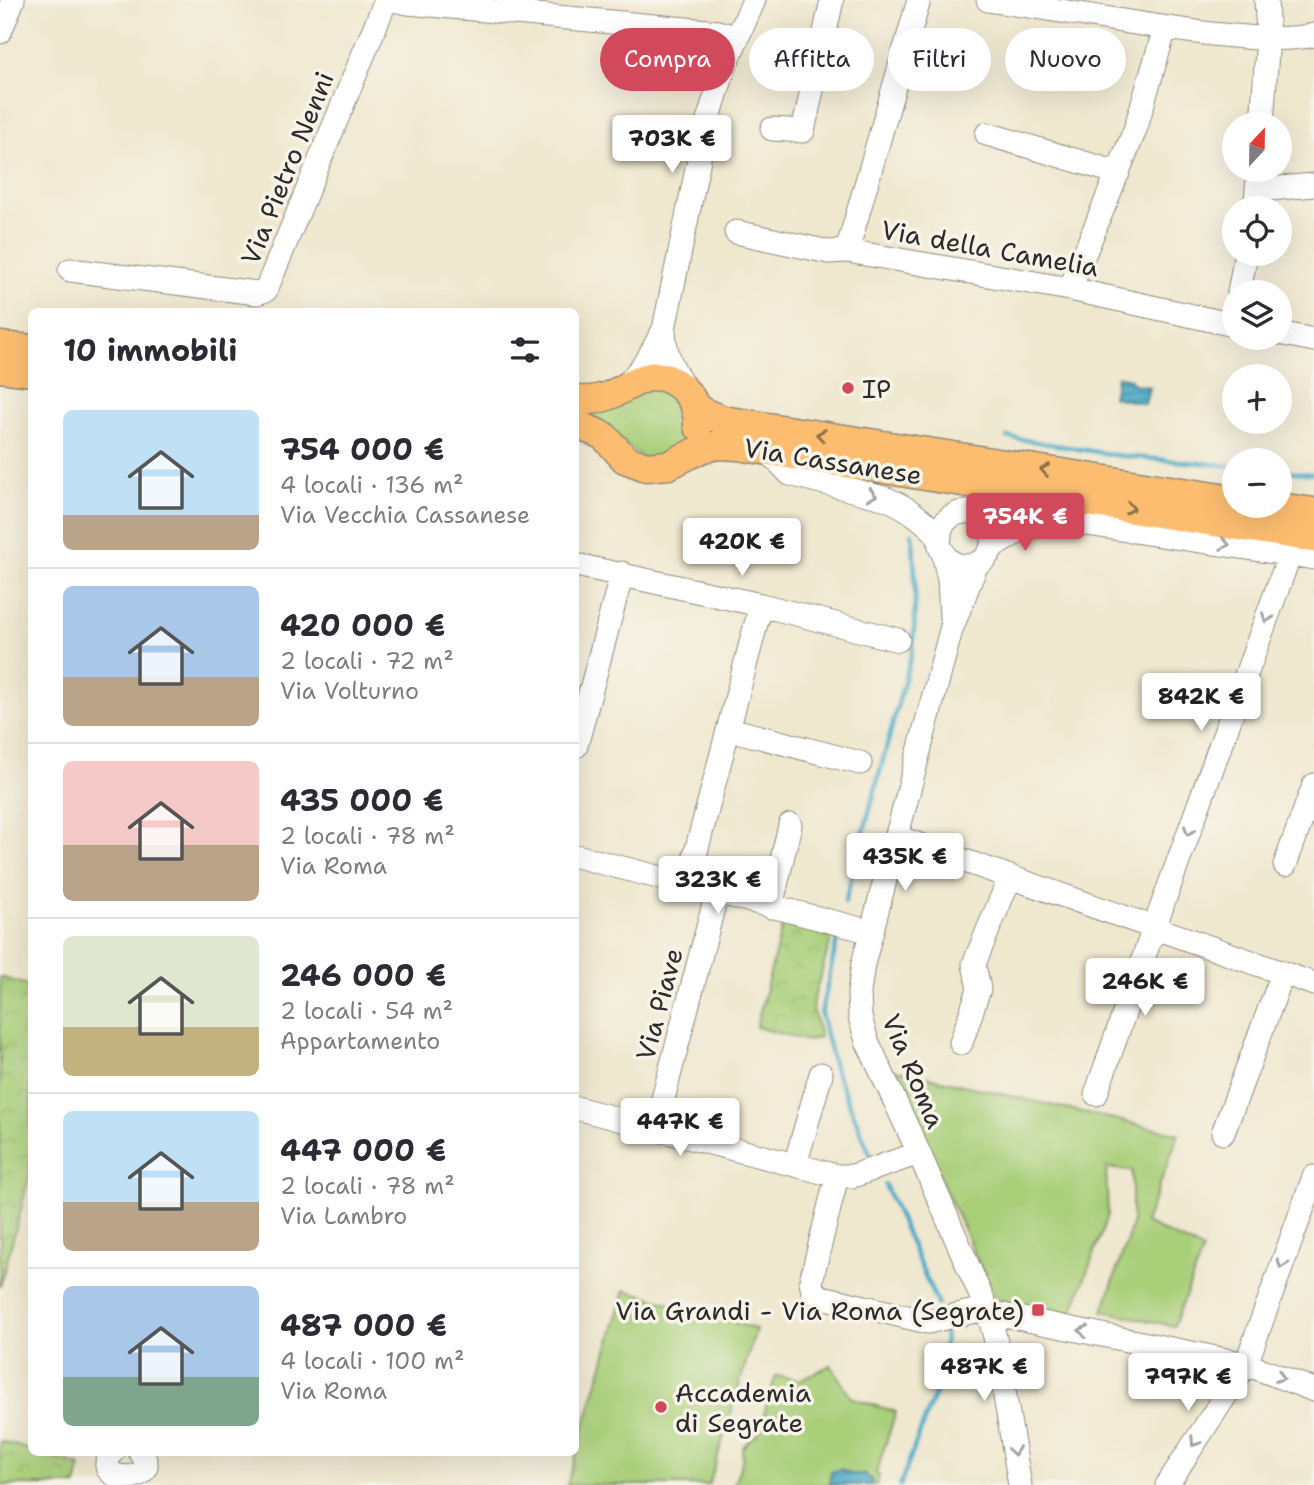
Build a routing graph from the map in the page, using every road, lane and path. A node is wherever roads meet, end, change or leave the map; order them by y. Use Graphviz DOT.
graph roads {
  1 [pos="13,0"];
  2 [pos="386,0"];
  3 [pos="393,0"];
  4 [pos="754,0"];
  5 [pos="832,0"];
  6 [pos="919,0"];
  7 [pos="988,0"];
  8 [pos="1266,0"];
  9 [pos="1077,6"];
  10 [pos="1165,28"];
  11 [pos="0,32"];
  12 [pos="1314,35"];
  13 [pos="737,37"];
  14 [pos="1268,37"];
  15 [pos="1263,112"];
  16 [pos="772,129"];
  17 [pos="988,134"];
  18 [pos="1118,173"];
  19 [pos="1314,185"];
  20 [pos="1257,189"];
  21 [pos="736,232"];
  22 [pos="847,251"];
  23 [pos="70,270"];
  24 [pos="1070,289"];
  25 [pos="1222,321"];
  26 [pos="664,329"];
  27 [pos="1292,336"];
  28 [pos="1314,340"];
  29 [pos="0,346"];
  30 [pos="28,349"];
  31 [pos="0,369"];
  32 [pos="28,372"];
  33 [pos="627,385"];
  34 [pos="579,400"];
  35 [pos="691,400"];
  36 [pos="579,425"];
  37 [pos="768,450"];
  38 [pos="678,460"];
  39 [pos="1222,498"];
  40 [pos="1292,509"];
  41 [pos="1314,512"];
  42 [pos="1314,538"];
  43 [pos="942,544"];
  44 [pos="1290,554"];
  45 [pos="984,556"];
  46 [pos="1314,558"];
  47 [pos="579,566"];
  48 [pos="622,573"];
  49 [pos="761,605"];
  50 [pos="951,631"];
  51 [pos="898,640"];
  52 [pos="729,729"];
  53 [pos="579,735"];
  54 [pos="860,763"];
  55 [pos="1314,785"];
  56 [pos="790,825"];
  57 [pos="897,837"];
  58 [pos="579,861"];
  59 [pos="1284,864"];
  60 [pos="1010,877"];
  61 [pos="687,886"];
  62 [pos="717,893"];
  63 [pos="771,907"];
  64 [pos="1154,928"];
  65 [pos="872,932"];
  66 [pos="1283,973"];
  67 [pos="1314,984"];
  68 [pos="961,1043"];
  69 [pos="821,1074"];
  70 [pos="1096,1094"];
  71 [pos="579,1109"];
  72 [pos="655,1129"];
  73 [pos="1223,1133"];
  74 [pos="919,1153"];
  75 [pos="795,1166"];
  76 [pos="837,1176"];
  77 [pos="1313,1181"];
  78 [pos="988,1312"];
  79 [pos="1246,1364"];
  80 [pos="1314,1390"];
  81 [pos="111,1456"];
  82 [pos="141,1456"];
  83 [pos="122,1485"];
  84 [pos="1020,1485"];
  85 [pos="1167,1485"];
  1 -- 11 [label="street"];
  2 -- 23 [label="street, Via Pietro Nenni"];
  3 -- 13 [label="street"];
  4 -- 13 [label="street"];
  5 -- 16 [label="street"];
  6 -- 22 [label="street"];
  7 -- 9 [label="street"];
  8 -- 14 [label="street"];
  9 -- 10 [label="street"];
  10 -- 14 [label="street"];
  10 -- 18 [label="street"];
  12 -- 14 [label="street"];
  13 -- 26 [label="street"];
  14 -- 15 [label="street"];
  17 -- 18 [label="street"];
  18 -- 24 [label="street"];
  19 -- 20 [label="street"];
  21 -- 22 [label="street, Via della Camelia"];
  22 -- 24 [label="street, Via della Camelia"];
  24 -- 25 [label="street, Via della Camelia"];
  26 -- 33 [label="street"];
  26 -- 35 [label="street"];
  27 -- 28 [label="street"];
  29 -- 30 [label="main road"];
  31 -- 32 [label="main road"];
  33 -- 34 [label="main road, Via Cassanese"];
  33 -- 35 [label="main road, Via Cassanese"];
  35 -- 38 [label="main road"];
  39 -- 35 [label="main road, Via Cassanese, one-way"];
  36 -- 38 [label="main road, Via Cassanese"];
  37 -- 38 [label="main road, Via Cassanese"];
  37 -- 42 [label="main road, Via Cassanese, one-way"];
  37 -- 43 [label="street, one-way"];
  40 -- 41 [label="main road"];
  43 -- 45 [label="street"];
  43 -- 45 [label="street"];
  43 -- 50 [label="street, Via Roma"];
  45 -- 44 [label="street, one-way"];
  44 -- 46 [label="street"];
  44 -- 64 [label="street, one-way"];
  45 -- 50 [label="street, Via Roma"];
  47 -- 48 [label="street"];
  48 -- 49 [label="street"];
  48 -- 53 [label="street"];
  49 -- 51 [label="street"];
  49 -- 52 [label="street"];
  50 -- 57 [label="street, Via Roma"];
  52 -- 54 [label="street"];
  52 -- 61 [label="street"];
  55 -- 59 [label="street"];
  56 -- 63 [label="street"];
  57 -- 60 [label="street"];
  57 -- 65 [label="street, Via Roma"];
  58 -- 61 [label="street"];
  60 -- 64 [label="street"];
  60 -- 68 [label="street"];
  61 -- 62 [label="street"];
  62 -- 63 [label="street"];
  62 -- 72 [label="street, Via Piave"];
  63 -- 65 [label="street"];
  64 -- 66 [label="street"];
  64 -- 70 [label="street"];
  65 -- 74 [label="street, Via Roma"];
  66 -- 67 [label="street"];
  66 -- 73 [label="street"];
  69 -- 75 [label="street"];
  71 -- 72 [label="street"];
  72 -- 75 [label="street"];
  74 -- 76 [label="street"];
  74 -- 78 [label="street, Via Roma"];
  75 -- 76 [label="street"];
  76 -- 78 [label="street"];
  77 -- 79 [label="street, one-way"];
  79 -- 78 [label="street, one-way"];
  78 -- 84 [label="street, Via Roma, one-way"];
  79 -- 80 [label="street, one-way"];
  79 -- 85 [label="street, one-way"];
  81 -- 83 [label="street"];
  82 -- 83 [label="street"];
}
